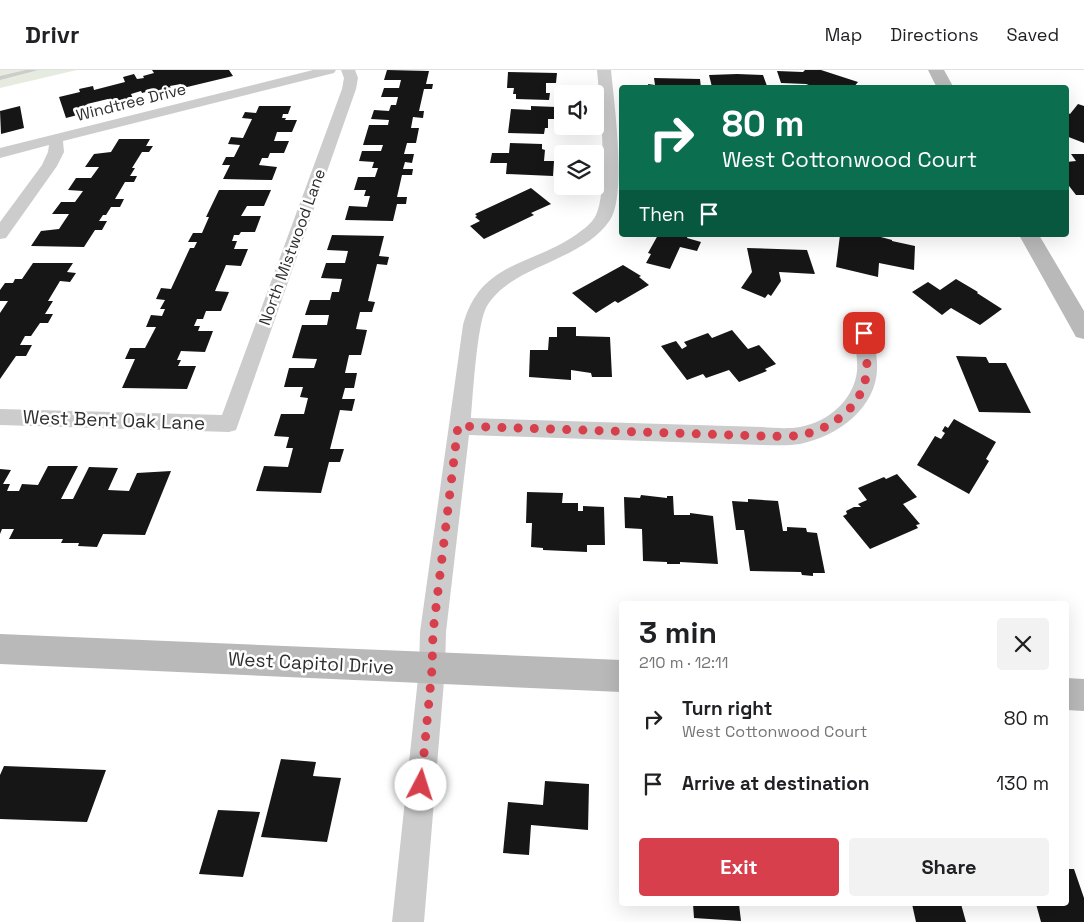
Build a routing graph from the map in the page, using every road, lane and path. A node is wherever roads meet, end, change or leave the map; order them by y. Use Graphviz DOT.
graph roads {
  1 [pos="35,70"];
  2 [pos="329,70"];
  3 [pos="348,70"];
  4 [pos="604,70"];
  5 [pos="936,70"];
  6 [pos="0,78"];
  7 [pos="944,85"];
  8 [pos="615,118"];
  9 [pos="56,138"];
  10 [pos="0,153"];
  11 [pos="0,234"];
  12 [pos="1031,237"];
  13 [pos="1084,332"];
  14 [pos="864,333"];
  15 [pos="0,416"];
  16 [pos="228,424"];
  17 [pos="458,426"];
  18 [pos="0,649"];
  19 [pos="432,669"];
  20 [pos="619,676"];
  21 [pos="1069,694"];
  22 [pos="1084,695"];
  23 [pos="408,922"];
  1 -- 6 [label="lane"];
  2 -- 9 [label="street, Windtree Drive"];
  3 -- 16 [label="street, North Mistwood Lane"];
  4 -- 8 [label="street"];
  5 -- 7 [label="street"];
  8 -- 17 [label="street"];
  9 -- 10 [label="street, Windtree Drive"];
  9 -- 11 [label="street"];
  12 -- 13 [label="street"];
  14 -- 17 [label="street"];
  15 -- 16 [label="street, West Bent Oak Lane"];
  17 -- 19 [label="street"];
  18 -- 19 [label="street, West Capitol Drive"];
  19 -- 20 [label="street, West Capitol Drive"];
  19 -- 23 [label="street"];
  21 -- 22 [label="street"];
}
